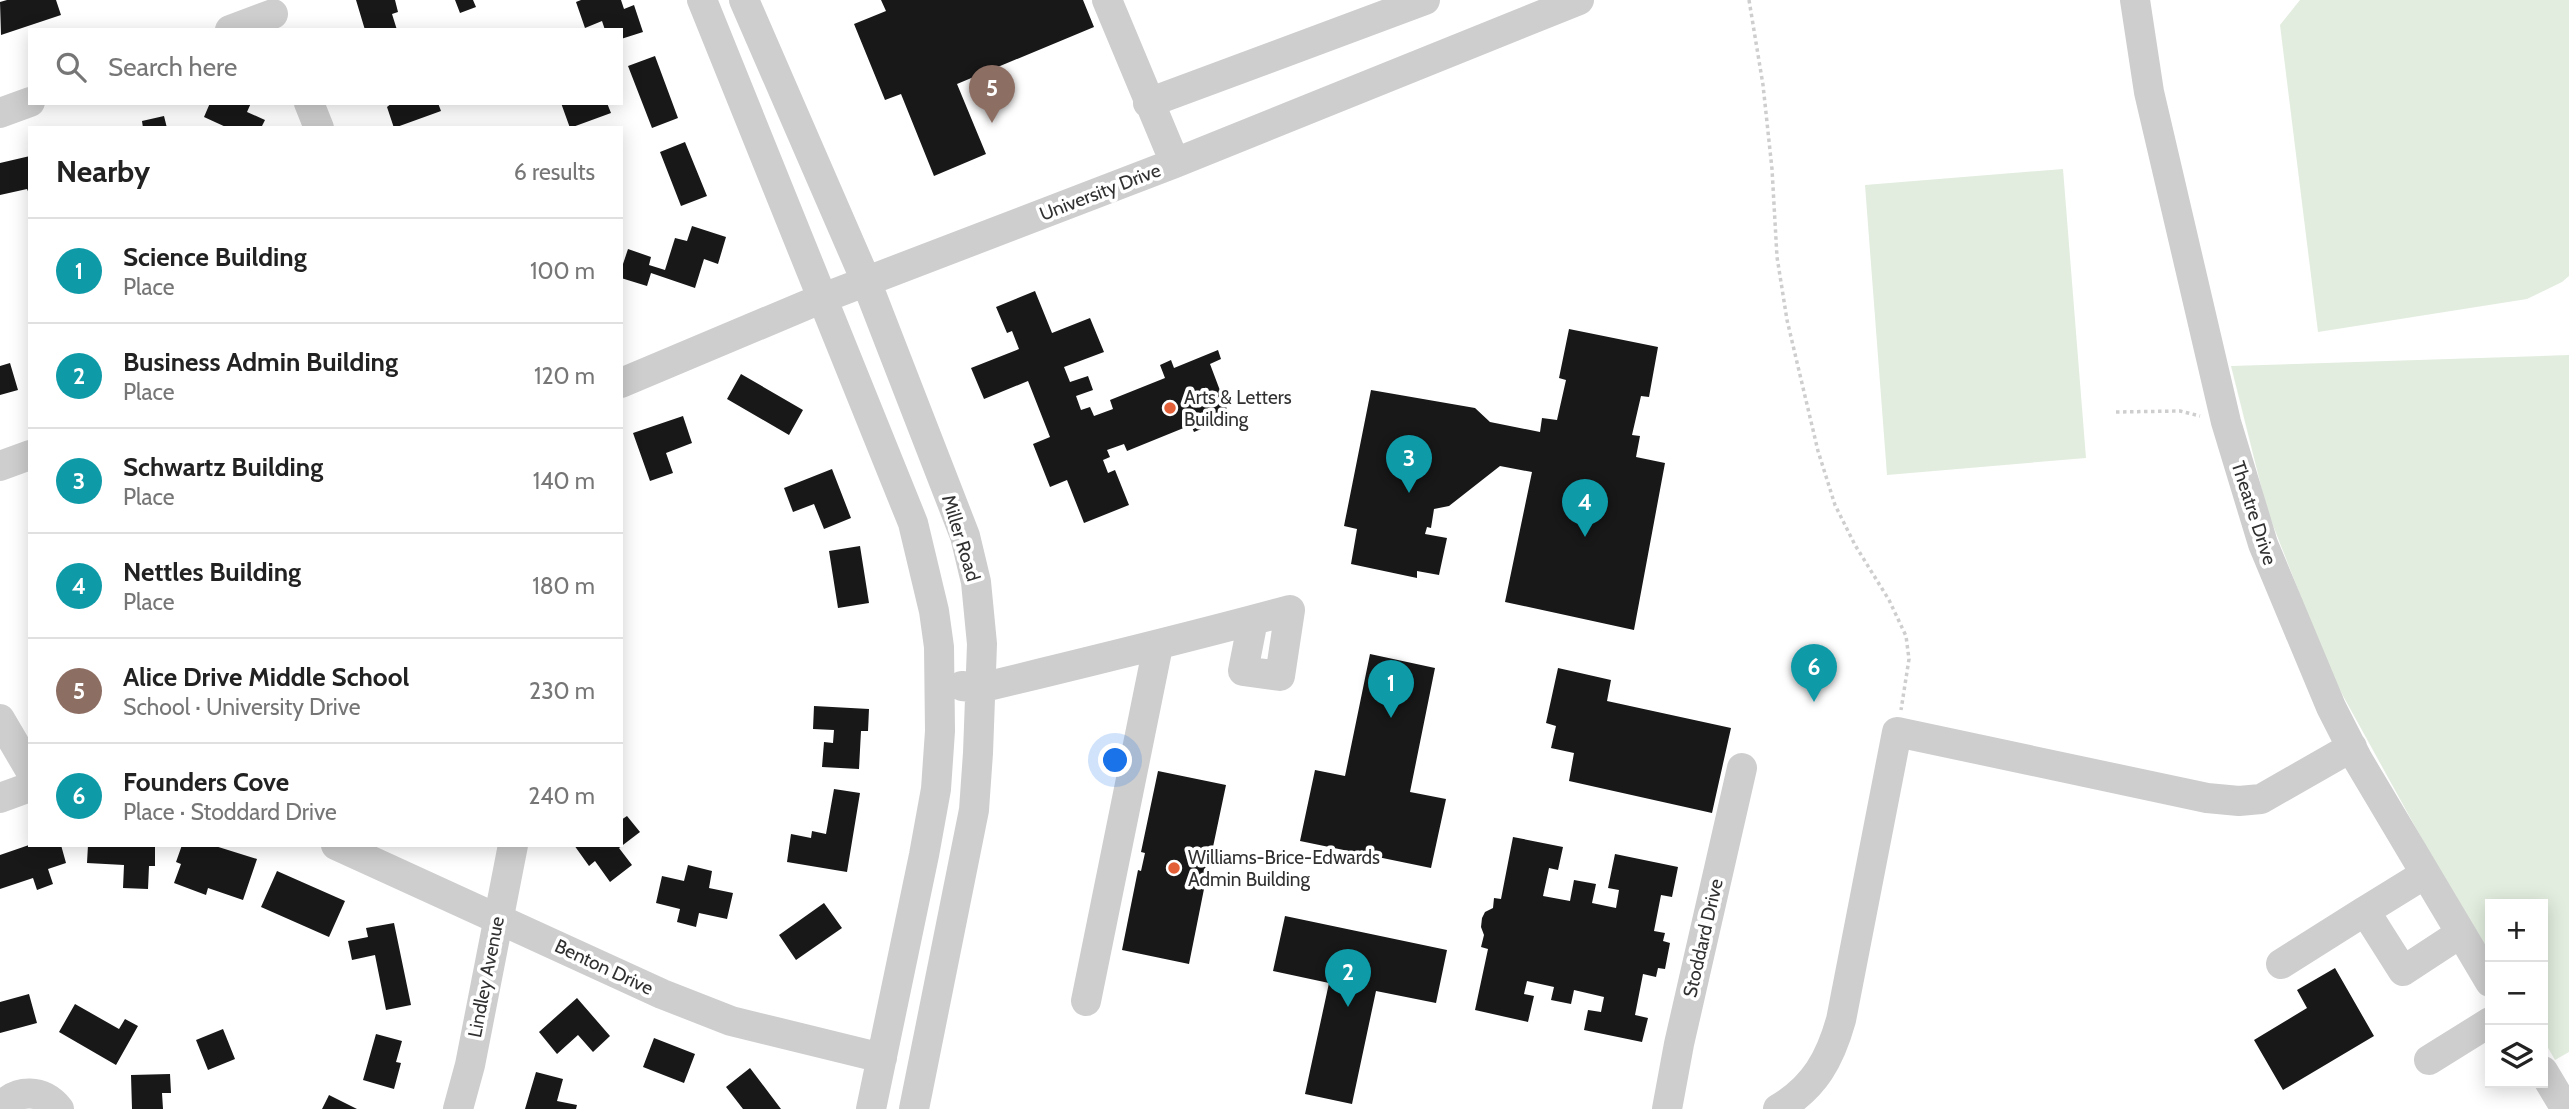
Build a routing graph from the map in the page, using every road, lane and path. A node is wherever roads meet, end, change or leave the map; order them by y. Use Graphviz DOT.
graph roads {
  1 [pos="702,0"];
  2 [pos="744,0"];
  3 [pos="1107,0"];
  4 [pos="1425,0"];
  5 [pos="1579,0"];
  6 [pos="1749,0"];
  7 [pos="2135,0"];
  8 [pos="273,15"];
  9 [pos="236,28"];
  10 [pos="28,103"];
  11 [pos="1148,103"];
  12 [pos="310,105"];
  13 [pos="0,113"];
  14 [pos="317,126"];
  15 [pos="1175,163"];
  16 [pos="866,281"];
  17 [pos="823,298"];
  18 [pos="623,382"];
  19 [pos="2116,412"];
  20 [pos="2229,430"];
  21 [pos="28,456"];
  22 [pos="0,466"];
  23 [pos="1252,620"];
  24 [pos="1158,646"];
  25 [pos="941,684"];
  26 [pos="980,688"];
  27 [pos="0,719"];
  28 [pos="1897,732"];
  29 [pos="2352,747"];
  30 [pos="28,766"];
  31 [pos="1742,768"];
  32 [pos="28,788"];
  33 [pos="0,799"];
  34 [pos="340,847"];
  35 [pos="513,847"];
  36 [pos="2425,874"];
  37 [pos="2365,911"];
  38 [pos="498,918"];
  39 [pos="2461,933"];
  40 [pos="2281,964"];
  41 [pos="2485,974"];
  42 [pos="1086,1001"];
  43 [pos="2485,1025"];
  44 [pos="882,1058"];
  45 [pos="2428,1059"];
  46 [pos="2548,1079"];
  47 [pos="2564,1106"];
  48 [pos="0,1108"];
  49 [pos="59,1109"];
  50 [pos="458,1109"];
  51 [pos="871,1109"];
  52 [pos="914,1109"];
  53 [pos="1667,1109"];
  54 [pos="1778,1109"];
  1 -- 17 [label="street"];
  2 -- 16 [label="street, Miller Road"];
  3 -- 11 [label="street"];
  4 -- 11 [label="street"];
  5 -- 15 [label="street, University Drive"];
  6 -- 28 [label="path"];
  7 -- 20 [label="street, Theatre Drive"];
  8 -- 9 [label="street"];
  10 -- 13 [label="street"];
  11 -- 15 [label="street"];
  12 -- 14 [label="street"];
  15 -- 16 [label="street, University Drive"];
  16 -- 17 [label="street, University Drive"];
  16 -- 26 [label="street, Miller Road"];
  17 -- 18 [label="street, University Drive"];
  17 -- 25 [label="street"];
  19 -- 20 [label="path"];
  20 -- 29 [label="street, Theatre Drive"];
  21 -- 22 [label="street"];
  23 -- 24 [label="street"];
  24 -- 26 [label="street"];
  24 -- 42 [label="street"];
  25 -- 26 [label="street"];
  25 -- 44 [label="street"];
  26 -- 52 [label="street, Miller Road"];
  27 -- 30 [label="street"];
  28 -- 29 [label="street"];
  28 -- 54 [label="street"];
  29 -- 36 [label="street, Theatre Drive"];
  31 -- 53 [label="street, Stoddard Drive"];
  32 -- 33 [label="street"];
  34 -- 38 [label="street, Benton Drive"];
  35 -- 38 [label="street, Lindley Avenue"];
  36 -- 37 [label="street"];
  36 -- 39 [label="street, Theatre Drive"];
  37 -- 39 [label="street"];
  37 -- 40 [label="street"];
  38 -- 44 [label="street, Benton Drive"];
  38 -- 50 [label="street, Lindley Avenue"];
  39 -- 41 [label="street, Theatre Drive"];
  43 -- 45 [label="street"];
  44 -- 51 [label="street"];
  46 -- 47 [label="street"];
  48 -- 49 [label="street"];
}
